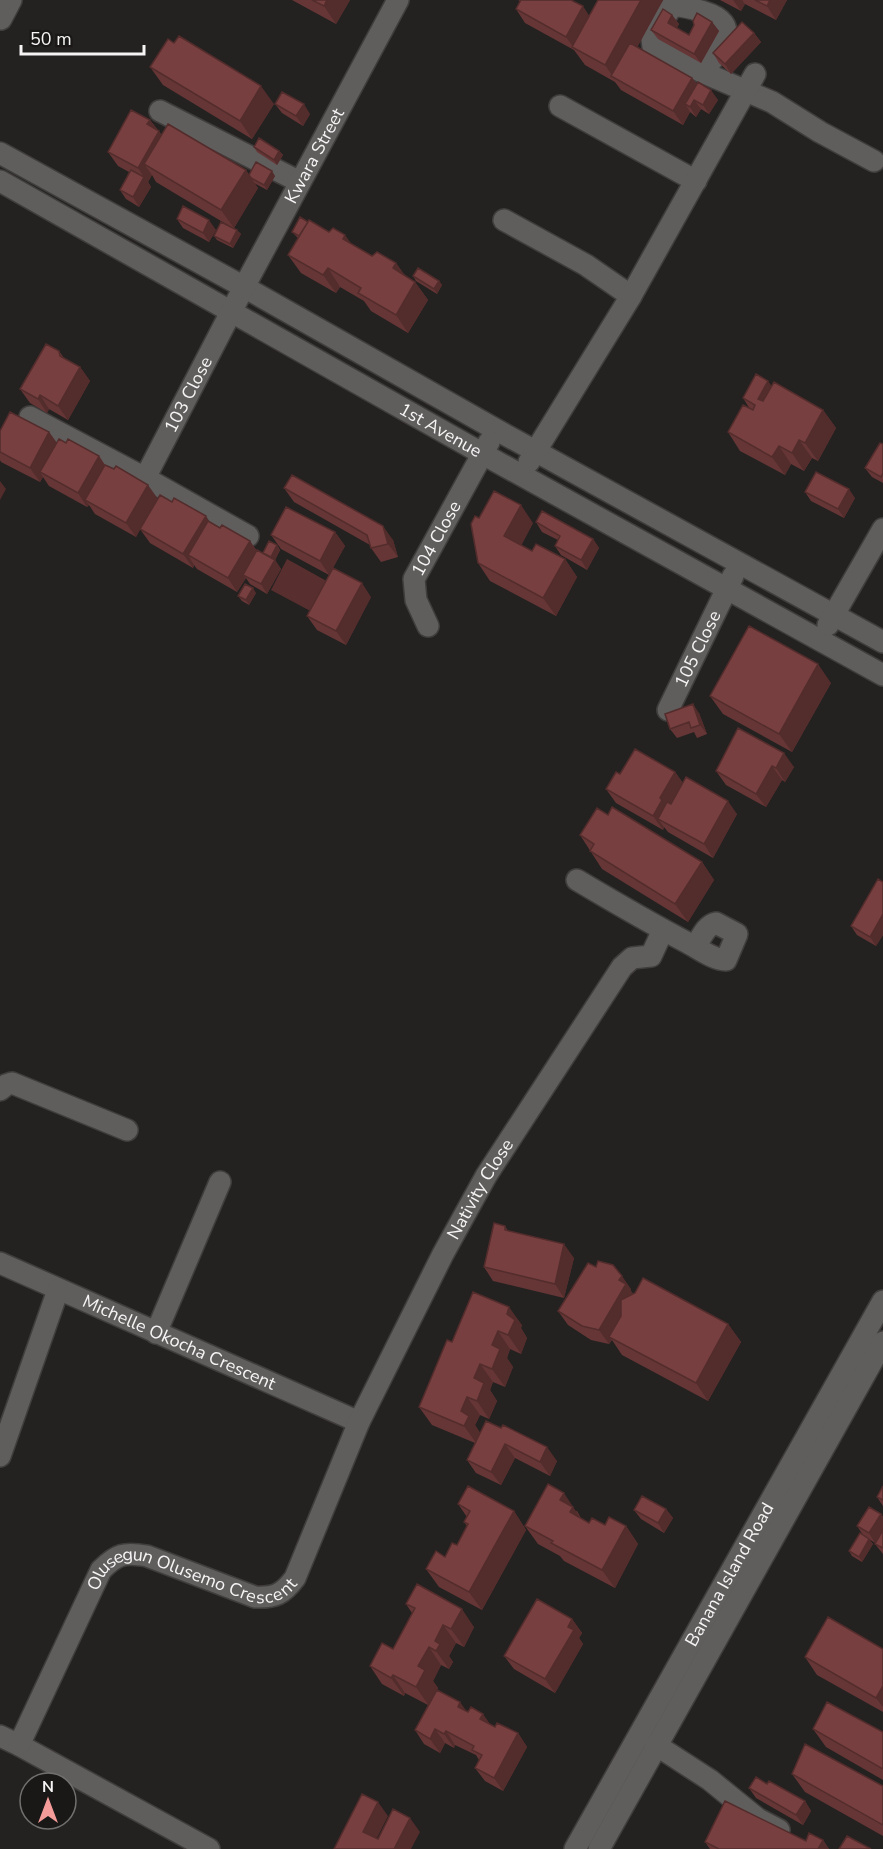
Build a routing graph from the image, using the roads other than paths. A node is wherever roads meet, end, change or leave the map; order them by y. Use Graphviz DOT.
graph roads {
  1 [pos="11,0"];
  2 [pos="398,0"];
  3 [pos="1,20"];
  4 [pos="702,72"];
  5 [pos="751,82"];
  6 [pos="560,106"];
  7 [pos="160,111"];
  8 [pos="0,153"];
  9 [pos="874,161"];
  10 [pos="0,181"];
  11 [pos="696,181"];
  12 [pos="300,182"];
  13 [pos="504,220"];
  14 [pos="244,287"];
  15 [pos="632,296"];
  16 [pos="232,311"];
  17 [pos="30,417"];
  18 [pos="495,429"];
  19 [pos="536,451"];
  20 [pos="483,454"];
  21 [pos="522,474"];
  22 [pos="146,478"];
  23 [pos="883,529"];
  24 [pos="248,536"];
  25 [pos="739,564"];
  26 [pos="727,588"];
  27 [pos="834,614"];
  28 [pos="428,626"];
  29 [pos="820,638"];
  30 [pos="883,642"];
  31 [pos="883,675"];
  32 [pos="668,710"];
  33 [pos="577,880"];
  34 [pos="663,930"];
  35 [pos="695,947"];
  36 [pos="0,1090"];
  37 [pos="127,1130"];
  38 [pos="220,1182"];
  39 [pos="0,1263"];
  40 [pos="58,1290"];
  41 [pos="883,1301"];
  42 [pos="156,1333"];
  43 [pos="883,1342"];
  44 [pos="359,1422"];
  45 [pos="0,1456"];
  46 [pos="10,1741"];
  47 [pos="656,1745"];
  48 [pos="798,1840"];
  49 [pos="209,1849"];
  50 [pos="575,1849"];
  51 [pos="599,1849"];
  1 -- 3 [label="street"];
  2 -- 12 [label="street, Kwara Street"];
  4 -- 5 [label="street"];
  5 -- 9 [label="street"];
  5 -- 11 [label="street"];
  6 -- 11 [label="street"];
  7 -- 12 [label="street"];
  8 -- 14 [label="street, 1st Avenue"];
  10 -- 16 [label="street, 1st Avenue"];
  11 -- 15 [label="street"];
  12 -- 14 [label="street, Kwara Street"];
  13 -- 15 [label="street"];
  14 -- 16 [label="street, Kwara Street"];
  14 -- 18 [label="street, 1st Avenue"];
  15 -- 19 [label="street"];
  16 -- 20 [label="street, 1st Avenue"];
  16 -- 22 [label="street, 103 Close"];
  17 -- 22 [label="street"];
  18 -- 19 [label="street, 1st Avenue"];
  18 -- 20 [label="street, 104 Close"];
  19 -- 21 [label="street"];
  19 -- 25 [label="street, 1st Avenue"];
  20 -- 21 [label="street, 1st Avenue"];
  20 -- 28 [label="street, 104 Close"];
  21 -- 26 [label="street, 1st Avenue"];
  22 -- 24 [label="street"];
  23 -- 27 [label="street"];
  25 -- 26 [label="street, 105 Close"];
  25 -- 27 [label="street, 1st Avenue"];
  26 -- 29 [label="street, 1st Avenue"];
  26 -- 32 [label="street, 105 Close"];
  27 -- 29 [label="street"];
  27 -- 30 [label="street, 1st Avenue"];
  29 -- 31 [label="street, 1st Avenue"];
  33 -- 34 [label="street"];
  34 -- 35 [label="street"];
  34 -- 44 [label="street, Nativity Close"];
  36 -- 37 [label="street"];
  38 -- 42 [label="street"];
  39 -- 40 [label="street, Michelle Okocha Crescent"];
  40 -- 42 [label="street, Michelle Okocha Crescent"];
  40 -- 45 [label="street"];
  41 -- 50 [label="street, Banana Island Road"];
  42 -- 44 [label="street, Michelle Okocha Crescent"];
  43 -- 47 [label="street, Banana Island Road"];
  44 -- 46 [label="street, Olusegun Olusemo Crescent"];
  46 -- 49 [label="street"];
  47 -- 48 [label="street"];
  47 -- 51 [label="street, Banana Island Road"];
}
